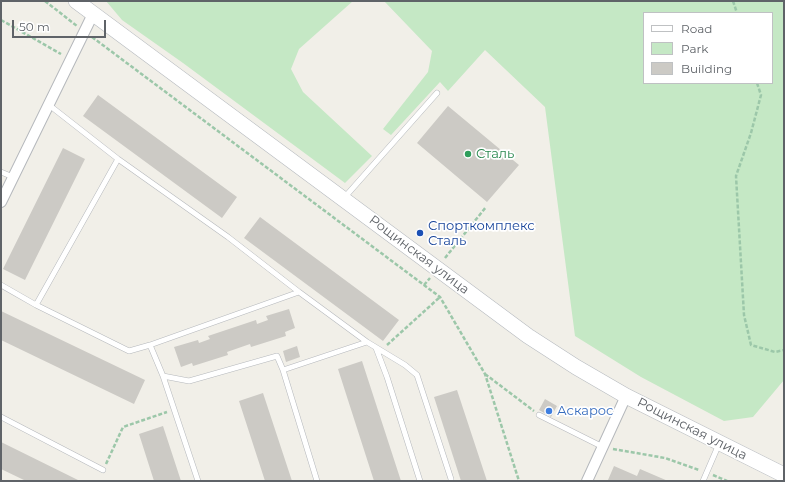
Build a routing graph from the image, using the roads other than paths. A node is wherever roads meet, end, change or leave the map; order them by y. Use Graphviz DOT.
graph roads {
  1 [pos="76,1"];
  2 [pos="93,14"];
  3 [pos="437,93"];
  4 [pos="49,105"];
  5 [pos="118,159"];
  6 [pos="1,172"];
  7 [pos="13,178"];
  8 [pos="343,198"];
  9 [pos="1,202"];
  10 [pos="1,286"];
  11 [pos="299,292"];
  12 [pos="36,305"];
  13 [pos="367,342"];
  14 [pos="150,345"];
  15 [pos="378,349"];
  16 [pos="283,370"];
  17 [pos="163,376"];
  18 [pos="626,396"];
  19 [pos="539,415"];
  20 [pos="1,417"];
  21 [pos="719,443"];
  22 [pos="603,447"];
  23 [pos="104,470"];
  24 [pos="784,476"];
  25 [pos="198,481"];
  26 [pos="317,481"];
  27 [pos="420,481"];
  28 [pos="451,481"];
  29 [pos="587,481"];
  30 [pos="703,481"];
  1 -- 2 [label="main road, Рощинская улица"];
  2 -- 4 [label="street"];
  2 -- 8 [label="main road, Рощинская улица"];
  3 -- 8 [label="lane"];
  4 -- 5 [label="lane"];
  4 -- 7 [label="street"];
  5 -- 11 [label="lane"];
  5 -- 12 [label="lane"];
  6 -- 7 [label="lane"];
  7 -- 9 [label="street"];
  8 -- 18 [label="main road, Рощинская улица"];
  10 -- 12 [label="lane"];
  11 -- 13 [label="lane"];
  11 -- 14 [label="lane"];
  12 -- 14 [label="lane"];
  13 -- 15 [label="lane"];
  13 -- 16 [label="lane"];
  14 -- 17 [label="lane"];
  15 -- 27 [label="lane"];
  15 -- 28 [label="lane"];
  16 -- 17 [label="lane"];
  16 -- 26 [label="lane"];
  17 -- 25 [label="lane"];
  18 -- 21 [label="main road, Рощинская улица"];
  18 -- 22 [label="street"];
  19 -- 22 [label="lane"];
  20 -- 23 [label="lane"];
  21 -- 24 [label="main road, Рощинская улица"];
  21 -- 30 [label="lane"];
  22 -- 29 [label="street"];
}
